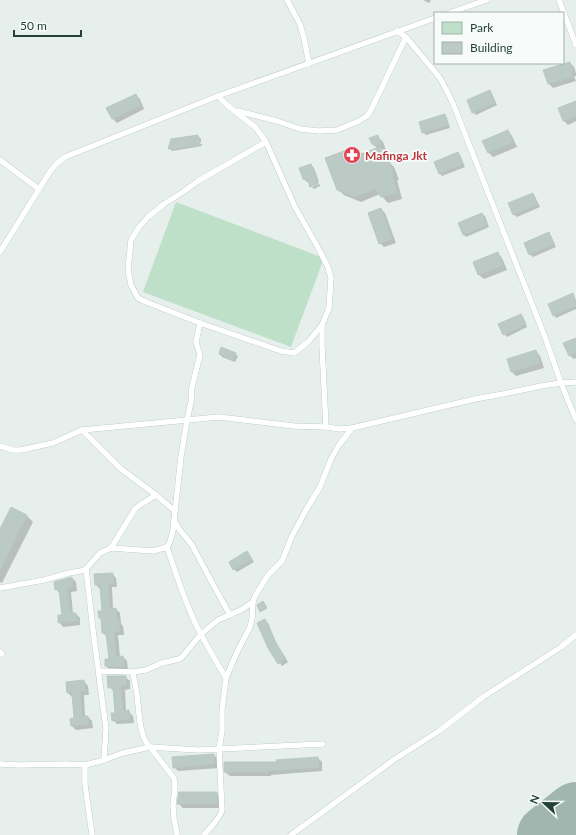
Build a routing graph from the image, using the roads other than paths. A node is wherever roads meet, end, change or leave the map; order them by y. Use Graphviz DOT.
graph roads {
  1 [pos="287,0"];
  2 [pos="487,0"];
  3 [pos="559,0"];
  4 [pos="452,12"];
  5 [pos="564,12"];
  6 [pos="564,13"];
  7 [pos="434,18"];
  8 [pos="397,31"];
  9 [pos="406,37"];
  10 [pos="576,45"];
  11 [pos="309,64"];
  12 [pos="218,96"];
  13 [pos="235,111"];
  14 [pos="266,142"];
  15 [pos="0,160"];
  16 [pos="39,189"];
  17 [pos="0,252"];
  18 [pos="200,323"];
  19 [pos="322,325"];
  20 [pos="576,382"];
  21 [pos="561,383"];
  22 [pos="187,420"];
  23 [pos="576,420"];
  24 [pos="326,427"];
  25 [pos="352,428"];
  26 [pos="82,430"];
  27 [pos="0,446"];
  28 [pos="156,495"];
  29 [pos="175,511"];
  30 [pos="174,520"];
  31 [pos="167,547"];
  32 [pos="110,548"];
  33 [pos="86,569"];
  34 [pos="0,588"];
  35 [pos="253,602"];
  36 [pos="230,615"];
  37 [pos="201,634"];
  38 [pos="576,635"];
  39 [pos="99,671"];
  40 [pos="133,672"];
  41 [pos="226,678"];
  42 [pos="323,744"];
  43 [pos="150,747"];
  44 [pos="219,749"];
  45 [pos="104,760"];
  46 [pos="0,764"];
  47 [pos="85,764"];
  48 [pos="92,835"];
  49 [pos="177,835"];
  50 [pos="204,835"];
  51 [pos="292,835"];
  1 -- 11 [label="lane"];
  2 -- 4 [label="lane"];
  3 -- 5 [label="lane"];
  6 -- 10 [label="lane"];
  7 -- 8 [label="lane"];
  8 -- 9 [label="lane"];
  8 -- 11 [label="lane"];
  9 -- 13 [label="lane"];
  9 -- 21 [label="lane"];
  11 -- 12 [label="lane"];
  12 -- 13 [label="lane"];
  12 -- 16 [label="lane"];
  13 -- 14 [label="lane"];
  14 -- 18 [label="lane"];
  14 -- 19 [label="lane"];
  15 -- 16 [label="lane"];
  16 -- 17 [label="lane"];
  18 -- 19 [label="lane"];
  18 -- 22 [label="lane"];
  19 -- 24 [label="lane"];
  20 -- 21 [label="lane"];
  21 -- 23 [label="lane"];
  21 -- 25 [label="lane"];
  22 -- 24 [label="lane"];
  22 -- 26 [label="lane"];
  22 -- 29 [label="lane"];
  24 -- 25 [label="lane"];
  25 -- 35 [label="lane"];
  26 -- 27 [label="lane"];
  26 -- 28 [label="lane"];
  28 -- 29 [label="lane"];
  28 -- 32 [label="lane"];
  29 -- 30 [label="lane"];
  30 -- 31 [label="lane"];
  30 -- 36 [label="lane"];
  31 -- 32 [label="lane"];
  31 -- 37 [label="lane"];
  32 -- 33 [label="lane"];
  33 -- 34 [label="lane"];
  33 -- 39 [label="lane"];
  35 -- 36 [label="lane"];
  35 -- 41 [label="lane"];
  36 -- 37 [label="lane"];
  37 -- 40 [label="lane"];
  37 -- 41 [label="lane"];
  38 -- 51 [label="lane"];
  39 -- 40 [label="lane"];
  39 -- 45 [label="lane"];
  40 -- 43 [label="lane"];
  41 -- 44 [label="lane"];
  42 -- 44 [label="lane"];
  43 -- 44 [label="lane"];
  43 -- 45 [label="lane"];
  43 -- 49 [label="lane"];
  44 -- 50 [label="lane"];
  45 -- 47 [label="lane"];
  46 -- 47 [label="lane"];
  47 -- 48 [label="lane"];
}
